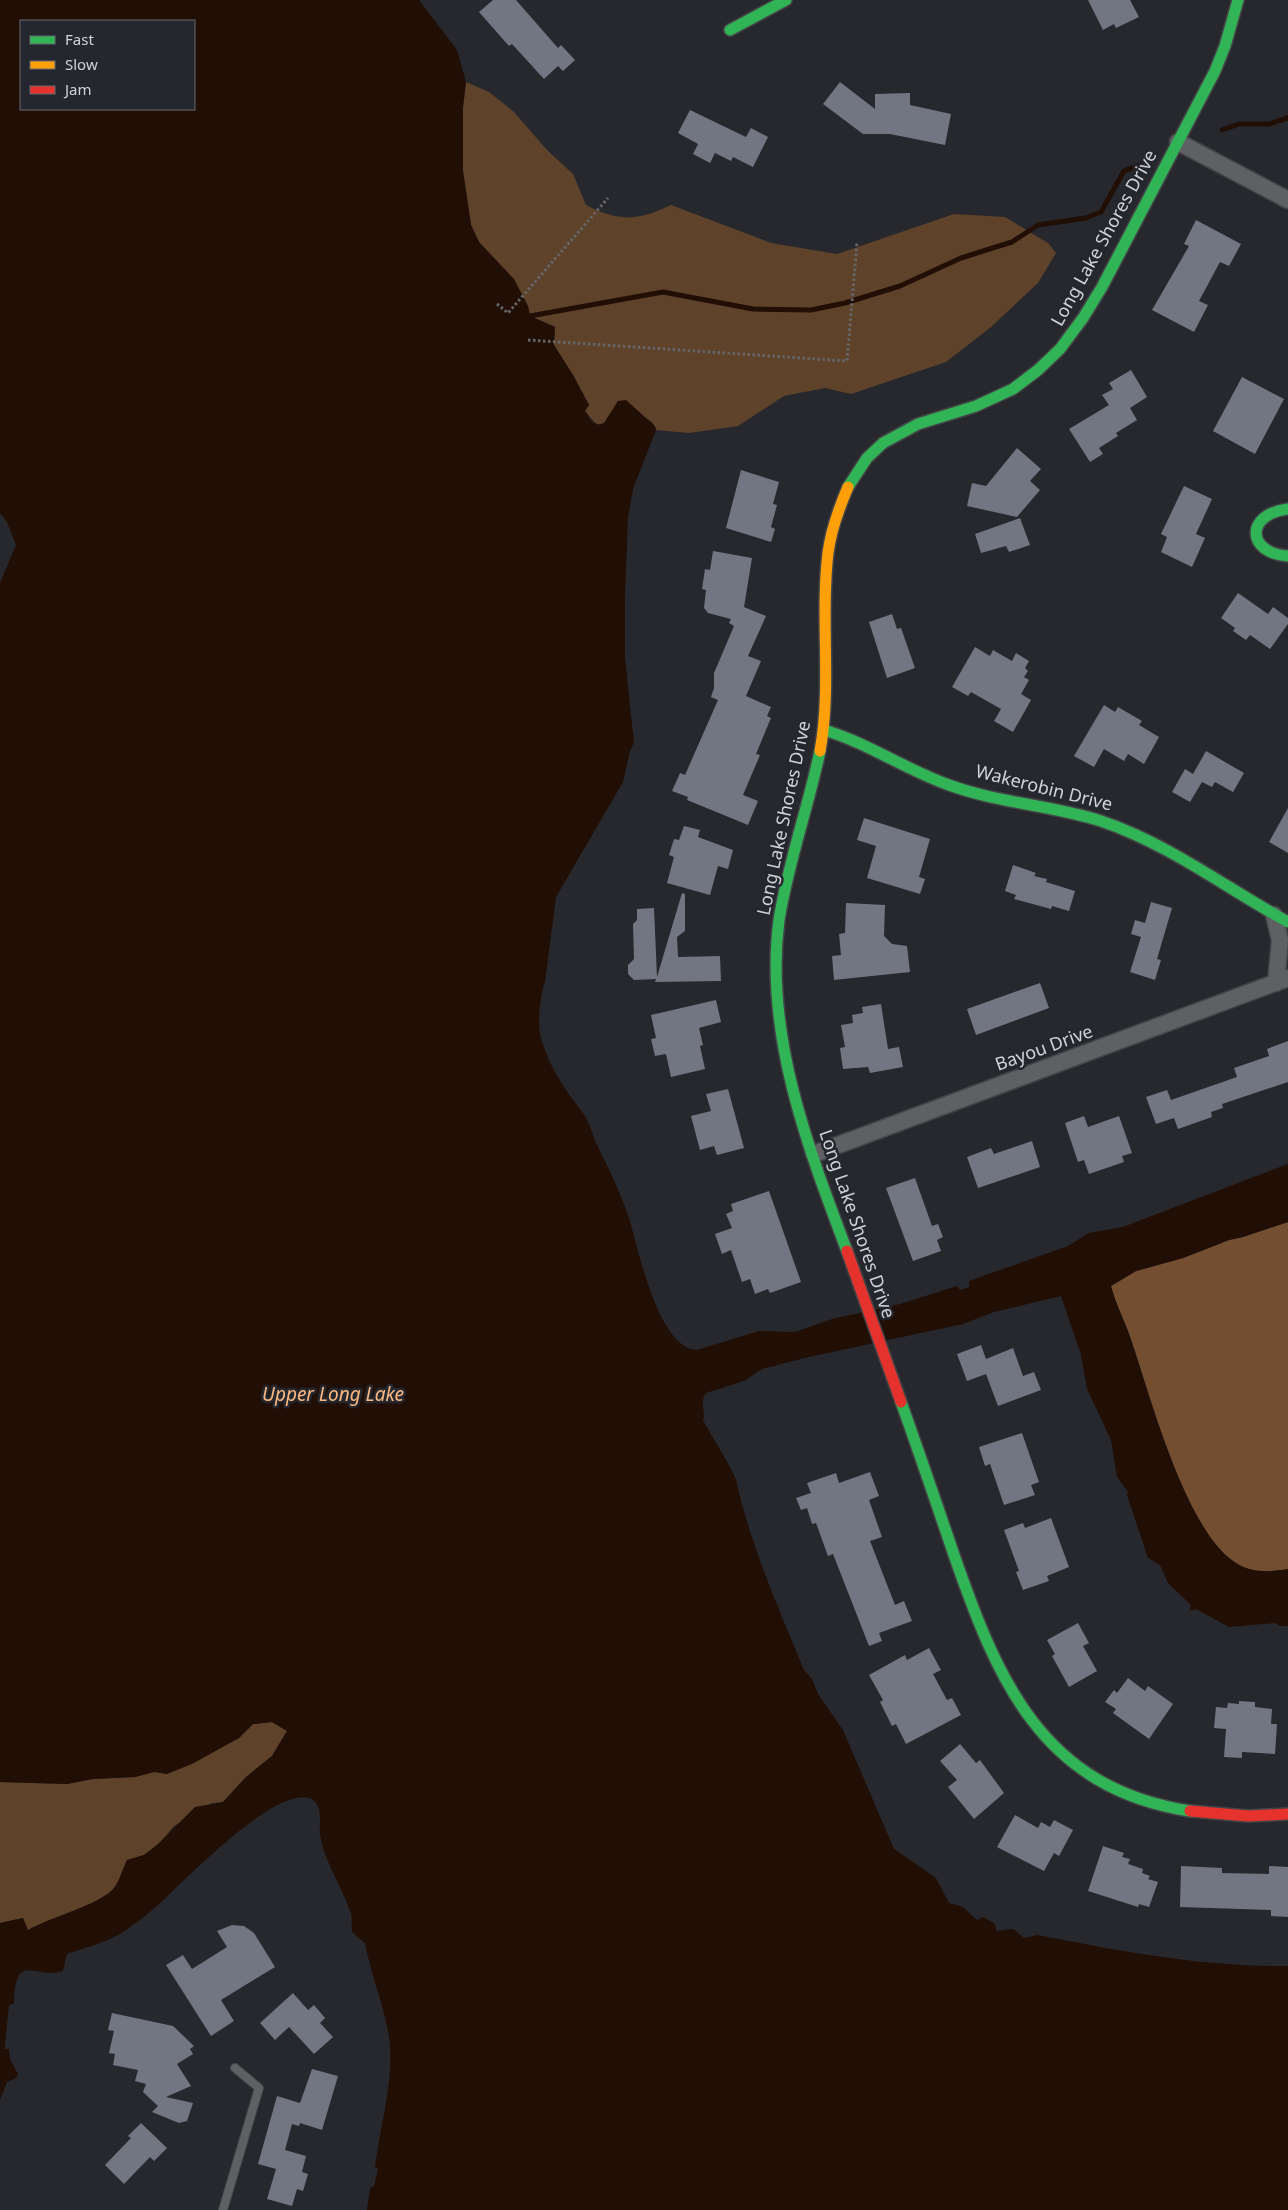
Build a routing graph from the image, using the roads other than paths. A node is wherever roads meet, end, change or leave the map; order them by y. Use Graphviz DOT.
graph roads {
  1 [pos="786,0"];
  2 [pos="1238,0"];
  3 [pos="730,30"];
  4 [pos="1178,142"];
  5 [pos="1288,200"];
  6 [pos="1288,508"];
  7 [pos="1288,556"];
  8 [pos="824,730"];
  9 [pos="1281,918"];
  10 [pos="1282,981"];
  11 [pos="814,1154"];
  12 [pos="1288,1814"];
  13 [pos="236,2068"];
  14 [pos="223,2210"];
  1 -- 3 [label="street"];
  2 -- 4 [label="street, Long Lake Shores Drive"];
  4 -- 5 [label="street"];
  4 -- 8 [label="street, Long Lake Shores Drive"];
  6 -- 7 [label="street"];
  8 -- 9 [label="street, Wakerobin Drive"];
  8 -- 11 [label="street, Long Lake Shores Drive"];
  9 -- 10 [label="street, Wakerobin Drive"];
  10 -- 11 [label="street, Bayou Drive"];
  11 -- 12 [label="street, Long Lake Shores Drive"];
  13 -- 14 [label="lane"];
}
